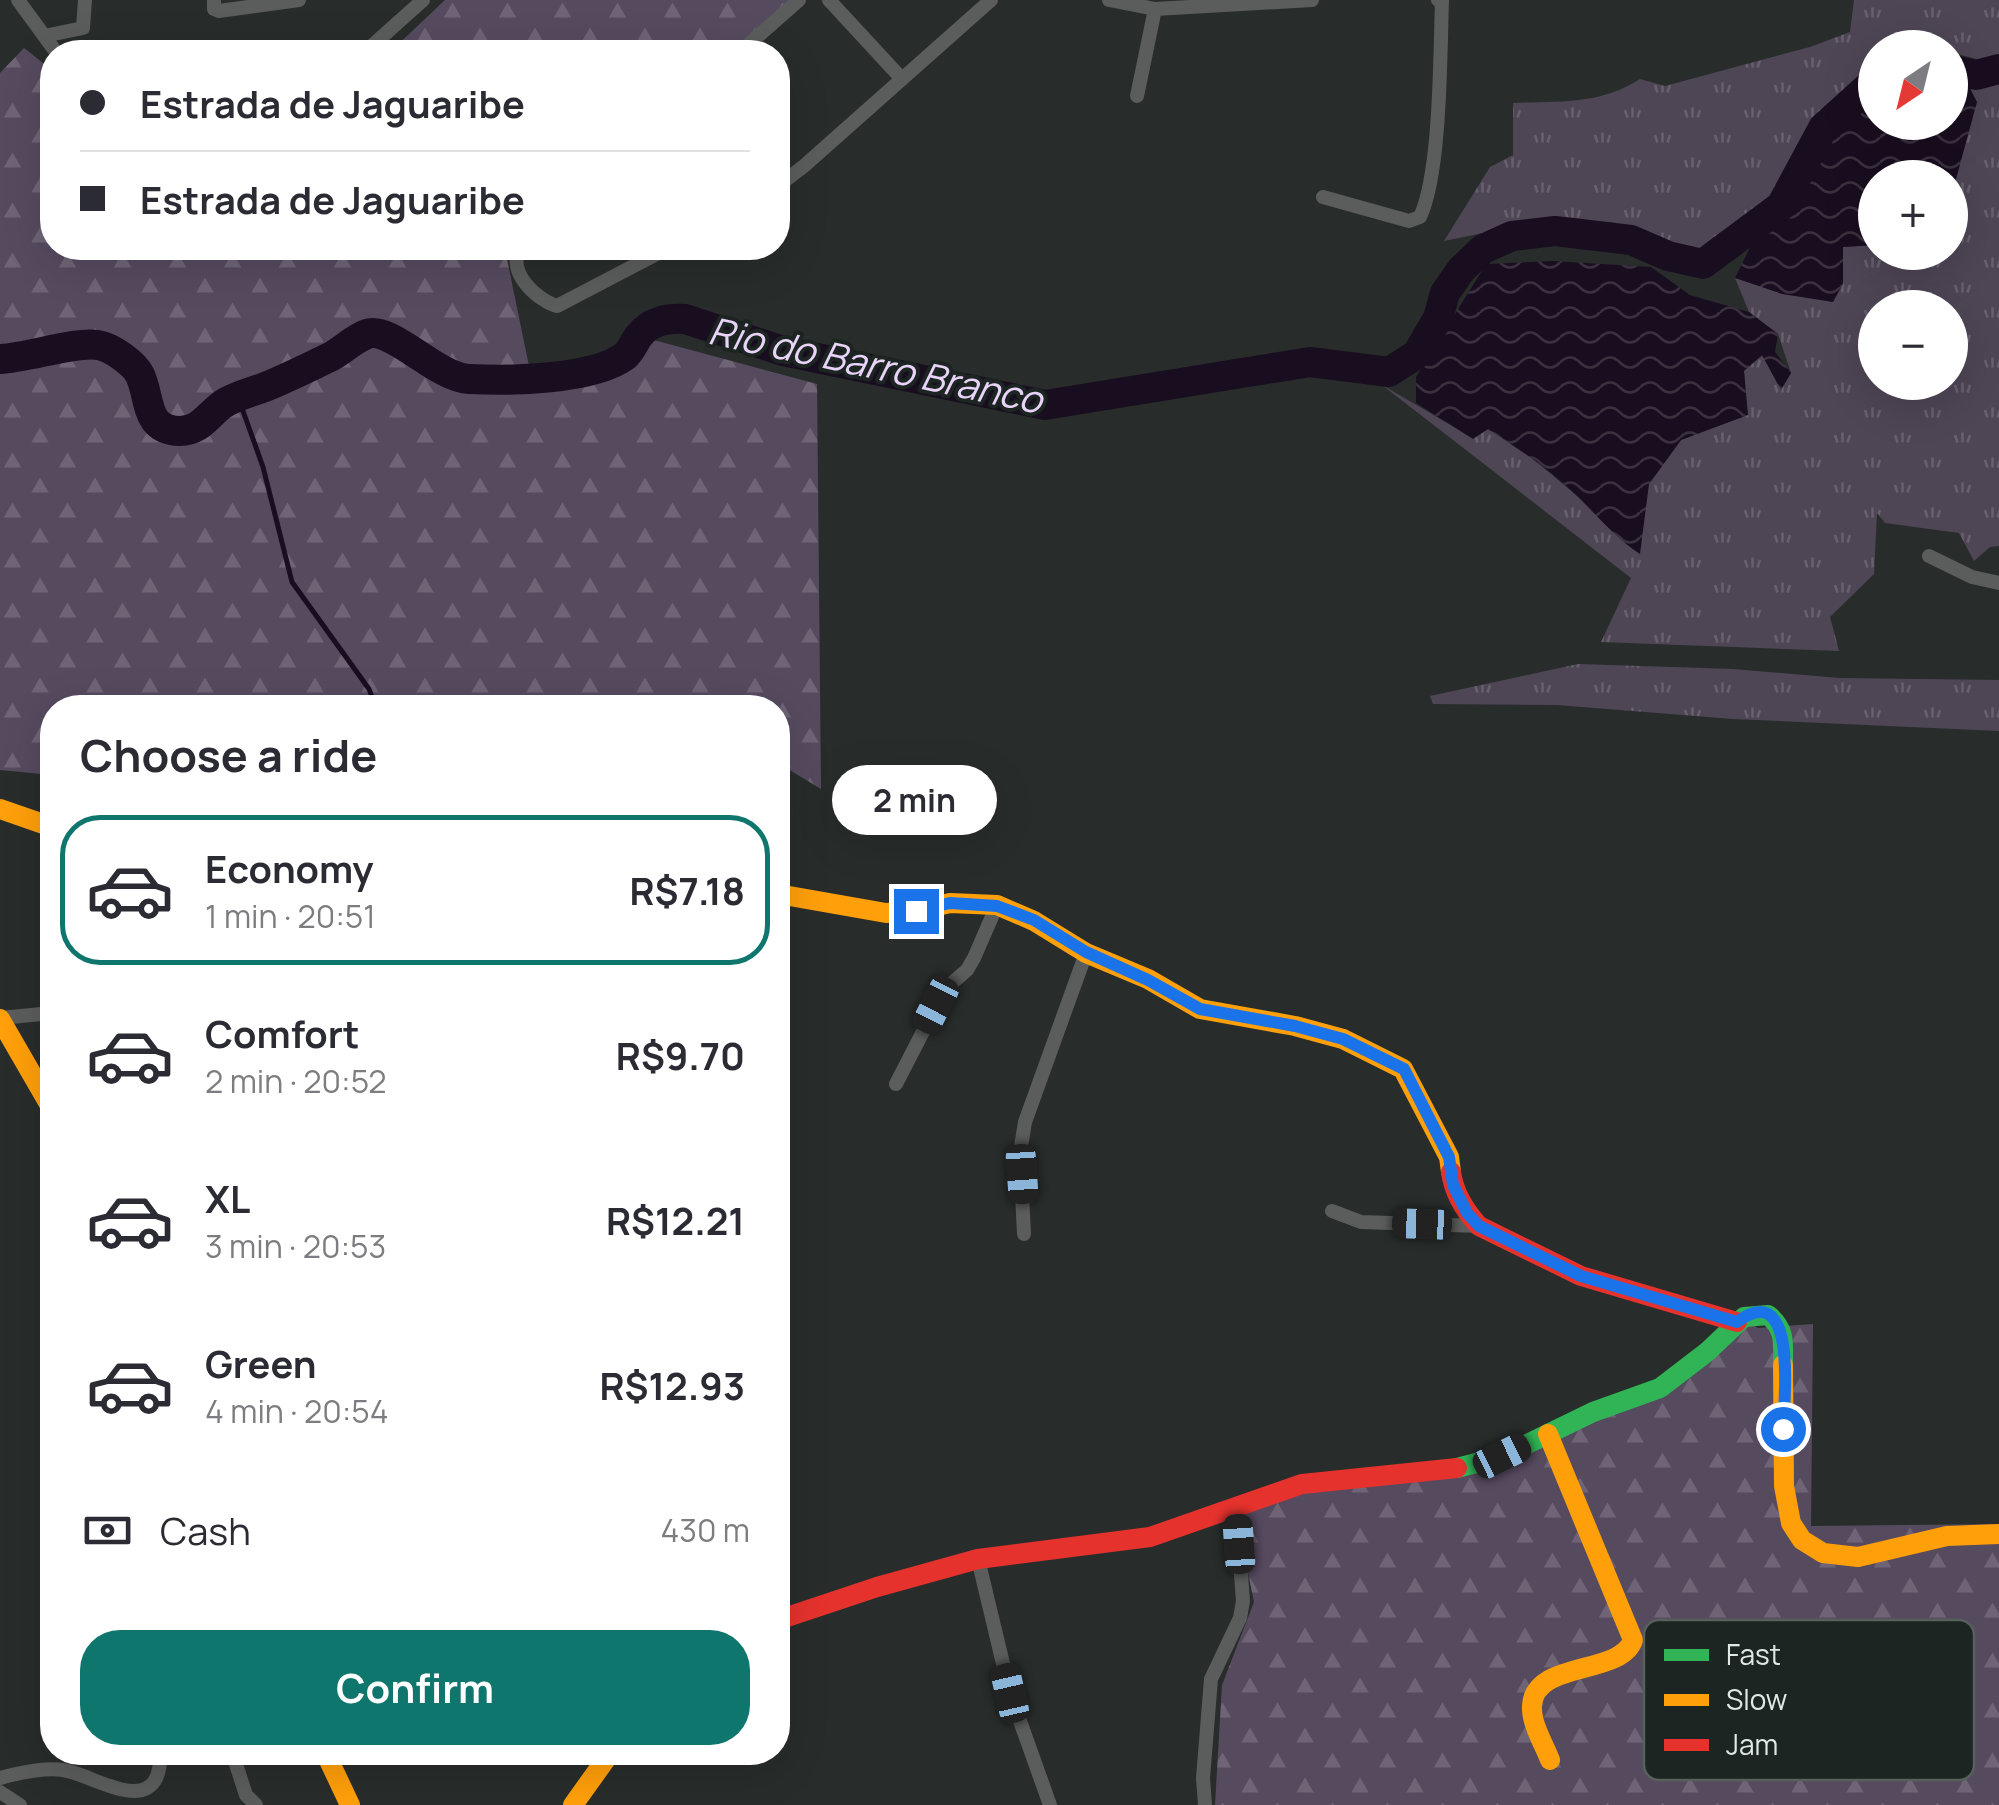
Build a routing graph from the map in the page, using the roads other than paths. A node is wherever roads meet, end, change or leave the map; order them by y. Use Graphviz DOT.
graph roads {
  1 [pos="18,0"];
  2 [pos="85,0"];
  3 [pos="299,0"];
  4 [pos="423,0"];
  5 [pos="799,0"];
  6 [pos="829,0"];
  7 [pos="991,0"];
  8 [pos="1109,0"];
  9 [pos="1312,0"];
  10 [pos="1440,0"];
  11 [pos="1455,0"];
  12 [pos="214,4"];
  13 [pos="1155,9"];
  14 [pos="44,36"];
  15 [pos="47,40"];
  16 [pos="378,40"];
  17 [pos="754,40"];
  18 [pos="902,78"];
  19 [pos="1137,96"];
  20 [pos="790,177"];
  21 [pos="1323,197"];
  22 [pos="516,260"];
  23 [pos="645,260"];
  24 [pos="1928,556"];
  25 [pos="1999,583"];
  26 [pos="0,809"];
  27 [pos="40,822"];
  28 [pos="790,896"];
  29 [pos="997,906"];
  30 [pos="1086,952"];
  31 [pos="40,1014"];
  32 [pos="0,1018"];
  33 [pos="896,1084"];
  34 [pos="40,1088"];
  35 [pos="1332,1211"];
  36 [pos="1479,1226"];
  37 [pos="1024,1234"];
  38 [pos="1737,1322"];
  39 [pos="1548,1434"];
  40 [pos="1236,1506"];
  41 [pos="1999,1534"];
  42 [pos="978,1559"];
  43 [pos="790,1616"];
  44 [pos="1550,1760"];
  45 [pos="159,1765"];
  46 [pos="236,1765"];
  47 [pos="331,1765"];
  48 [pos="602,1765"];
  49 [pos="0,1778"];
  50 [pos="0,1792"];
  51 [pos="20,1805"];
  52 [pos="256,1805"];
  53 [pos="350,1805"];
  54 [pos="573,1805"];
  55 [pos="1050,1805"];
  56 [pos="1205,1805"];
  1 -- 14 [label="street"];
  2 -- 14 [label="street"];
  3 -- 12 [label="street"];
  4 -- 16 [label="street"];
  5 -- 17 [label="street"];
  6 -- 18 [label="street"];
  7 -- 18 [label="street"];
  8 -- 13 [label="street"];
  9 -- 13 [label="street"];
  10 -- 11 [label="street"];
  10 -- 21 [label="street"];
  13 -- 19 [label="street"];
  14 -- 15 [label="street"];
  18 -- 20 [label="street"];
  22 -- 23 [label="street"];
  24 -- 25 [label="street"];
  26 -- 27 [label="street"];
  28 -- 29 [label="street"];
  29 -- 30 [label="street"];
  29 -- 33 [label="street"];
  30 -- 36 [label="street"];
  30 -- 37 [label="street"];
  31 -- 32 [label="street"];
  32 -- 34 [label="street"];
  35 -- 36 [label="street"];
  36 -- 38 [label="street"];
  38 -- 39 [label="street"];
  38 -- 41 [label="street"];
  39 -- 40 [label="street"];
  39 -- 44 [label="street"];
  40 -- 42 [label="street"];
  40 -- 56 [label="street"];
  42 -- 43 [label="street"];
  42 -- 55 [label="street"];
  45 -- 49 [label="street"];
  46 -- 52 [label="street"];
  47 -- 53 [label="street"];
  48 -- 54 [label="street"];
  50 -- 51 [label="street"];
}
